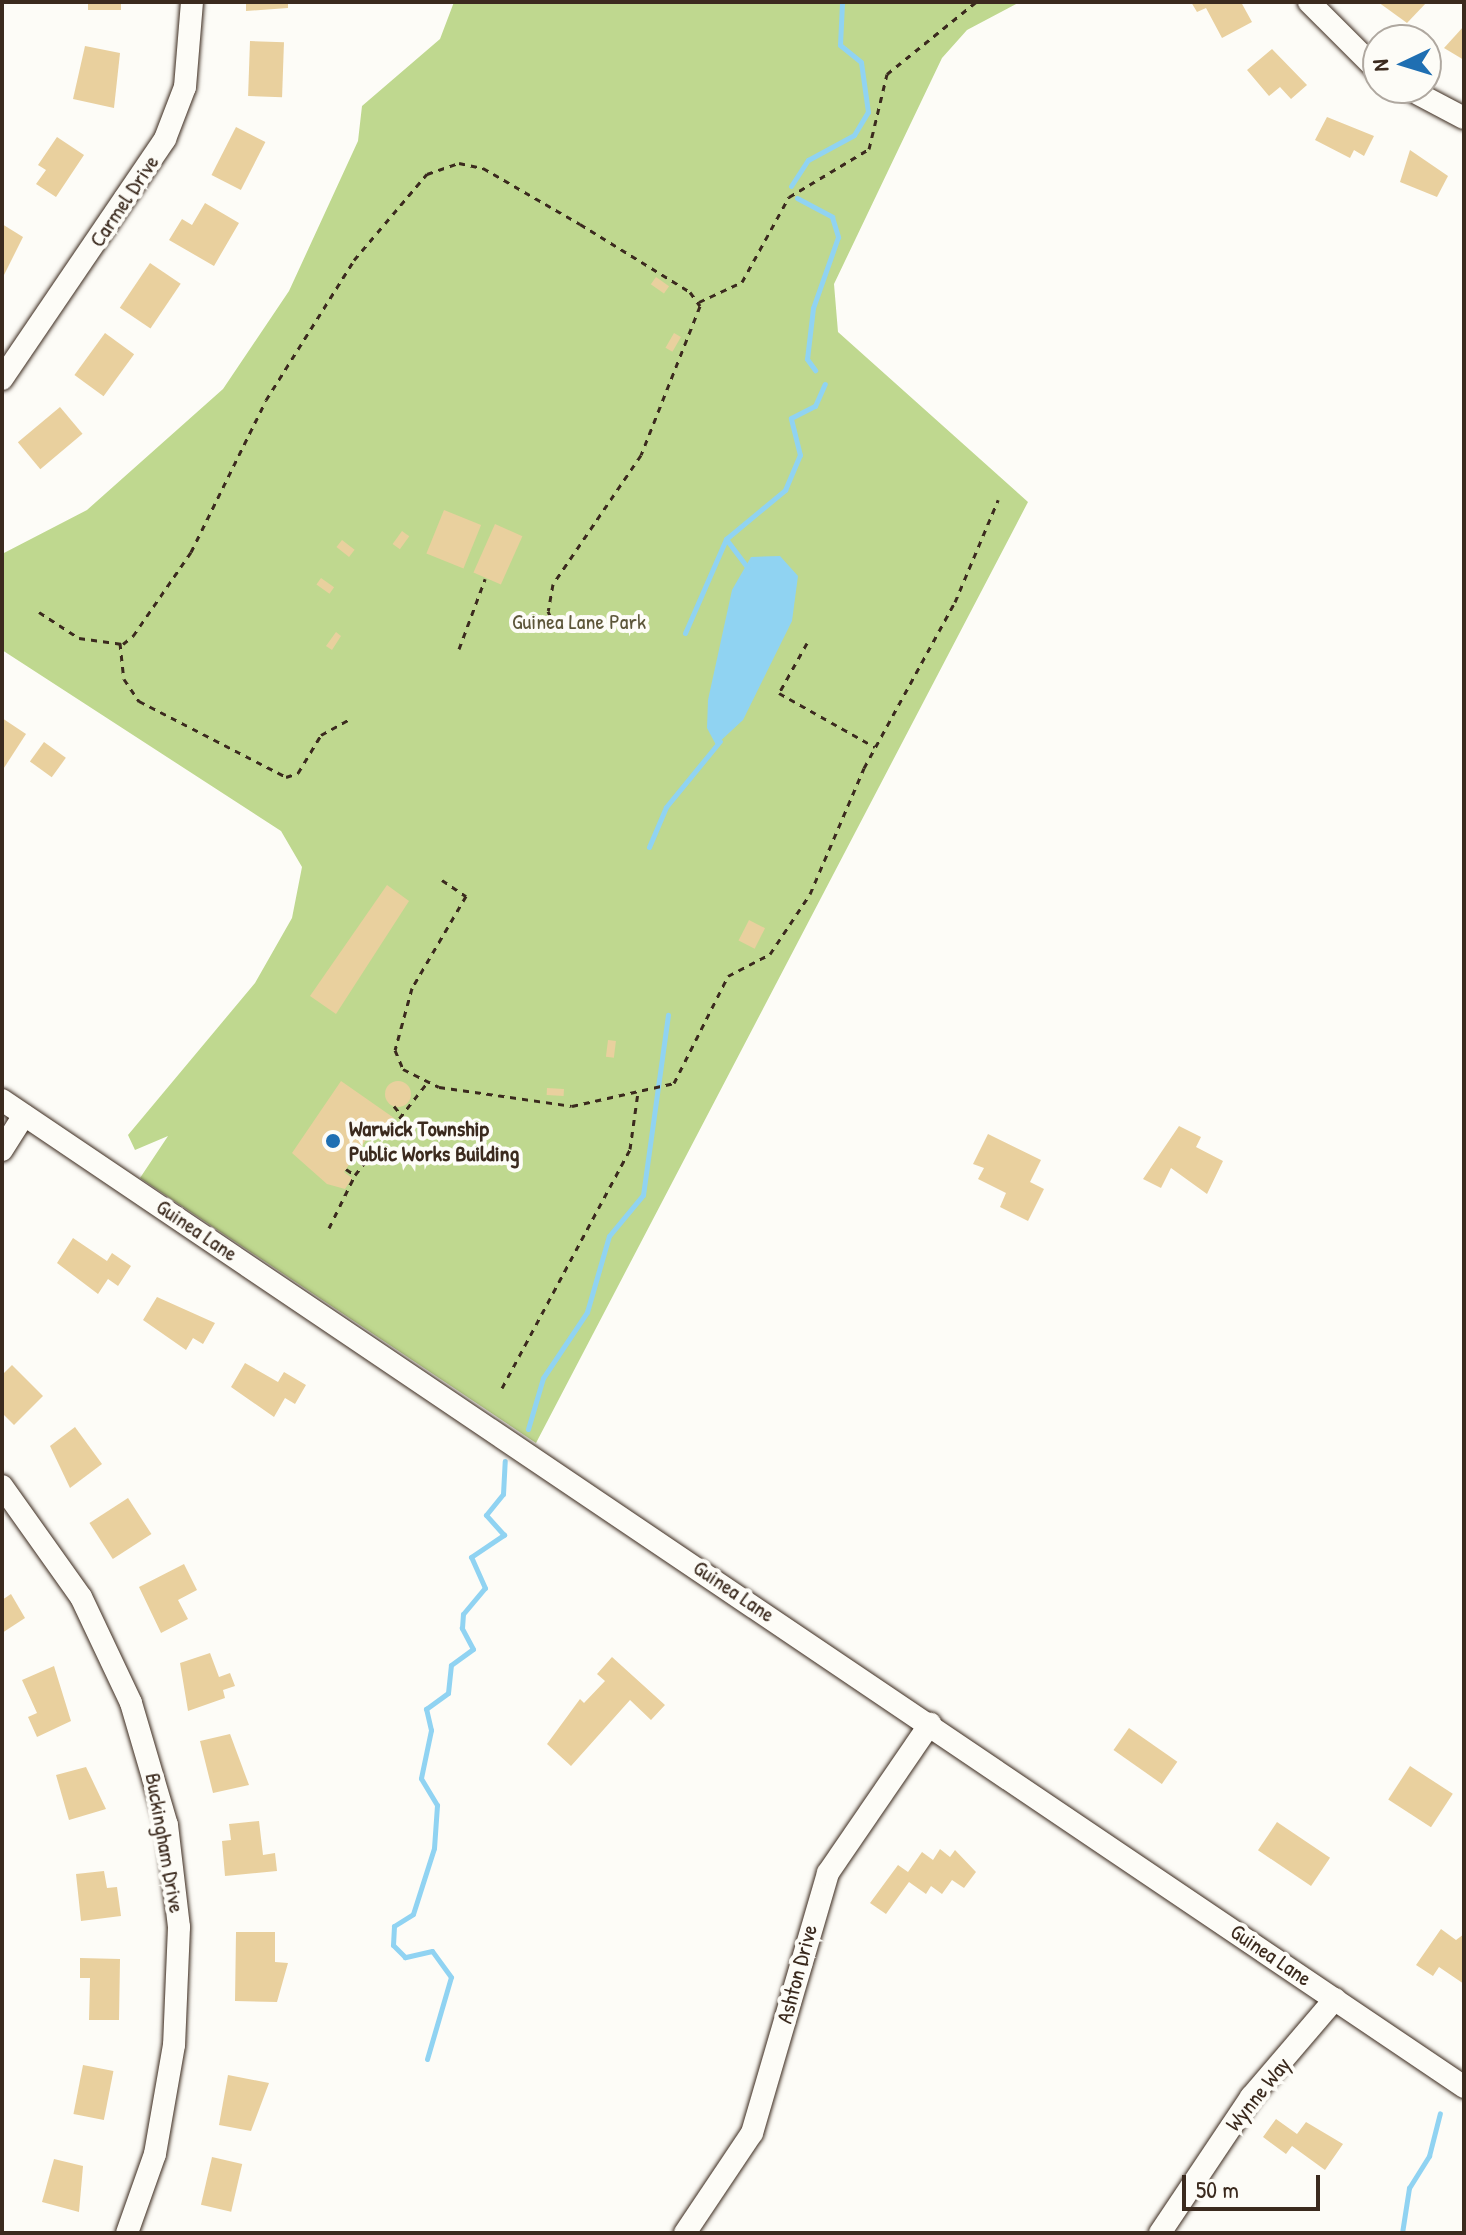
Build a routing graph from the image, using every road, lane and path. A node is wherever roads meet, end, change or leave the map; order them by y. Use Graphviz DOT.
graph roads {
  1 [pos="192,2"];
  2 [pos="976,2"];
  3 [pos="1309,2"];
  4 [pos="1362,55"];
  5 [pos="1437,104"];
  6 [pos="1464,118"];
  7 [pos="699,302"];
  8 [pos="2,379"];
  9 [pos="998,500"];
  10 [pos="485,579"];
  11 [pos="39,612"];
  12 [pos="557,632"];
  13 [pos="120,643"];
  14 [pos="807,643"];
  15 [pos="459,649"];
  16 [pos="348,720"];
  17 [pos="875,747"];
  18 [pos="442,880"];
  19 [pos="427,1083"];
  20 [pos="638,1092"];
  21 [pos="2,1100"];
  22 [pos="394,1106"];
  23 [pos="24,1115"];
  24 [pos="402,1116"];
  25 [pos="2,1150"];
  26 [pos="346,1169"];
  27 [pos="355,1175"];
  28 [pos="329,1228"];
  29 [pos="502,1388"];
  30 [pos="2,1486"];
  31 [pos="930,1724"];
  32 [pos="1335,1999"];
  33 [pos="1464,2087"];
  34 [pos="127,2233"];
  35 [pos="685,2233"];
  36 [pos="1160,2233"];
  1 -- 8 [label="street, Carmel Drive"];
  2 -- 7 [label="path"];
  3 -- 4 [label="street"];
  5 -- 6 [label="street"];
  7 -- 12 [label="path"];
  7 -- 13 [label="path"];
  9 -- 17 [label="path"];
  10 -- 15 [label="path"];
  11 -- 13 [label="path"];
  13 -- 16 [label="path"];
  14 -- 17 [label="path"];
  17 -- 20 [label="path"];
  18 -- 19 [label="path"];
  19 -- 20 [label="path"];
  19 -- 24 [label="path"];
  20 -- 29 [label="path"];
  21 -- 23 [label="street, Guinea Lane"];
  22 -- 24 [label="path"];
  23 -- 25 [label="street"];
  23 -- 31 [label="street, Guinea Lane"];
  24 -- 27 [label="path"];
  26 -- 27 [label="path"];
  27 -- 28 [label="path"];
  30 -- 34 [label="street, Buckingham Drive"];
  31 -- 32 [label="street, Guinea Lane"];
  31 -- 35 [label="street, Ashton Drive"];
  32 -- 33 [label="street, Guinea Lane"];
  32 -- 36 [label="street, Wynne Way"];
}
